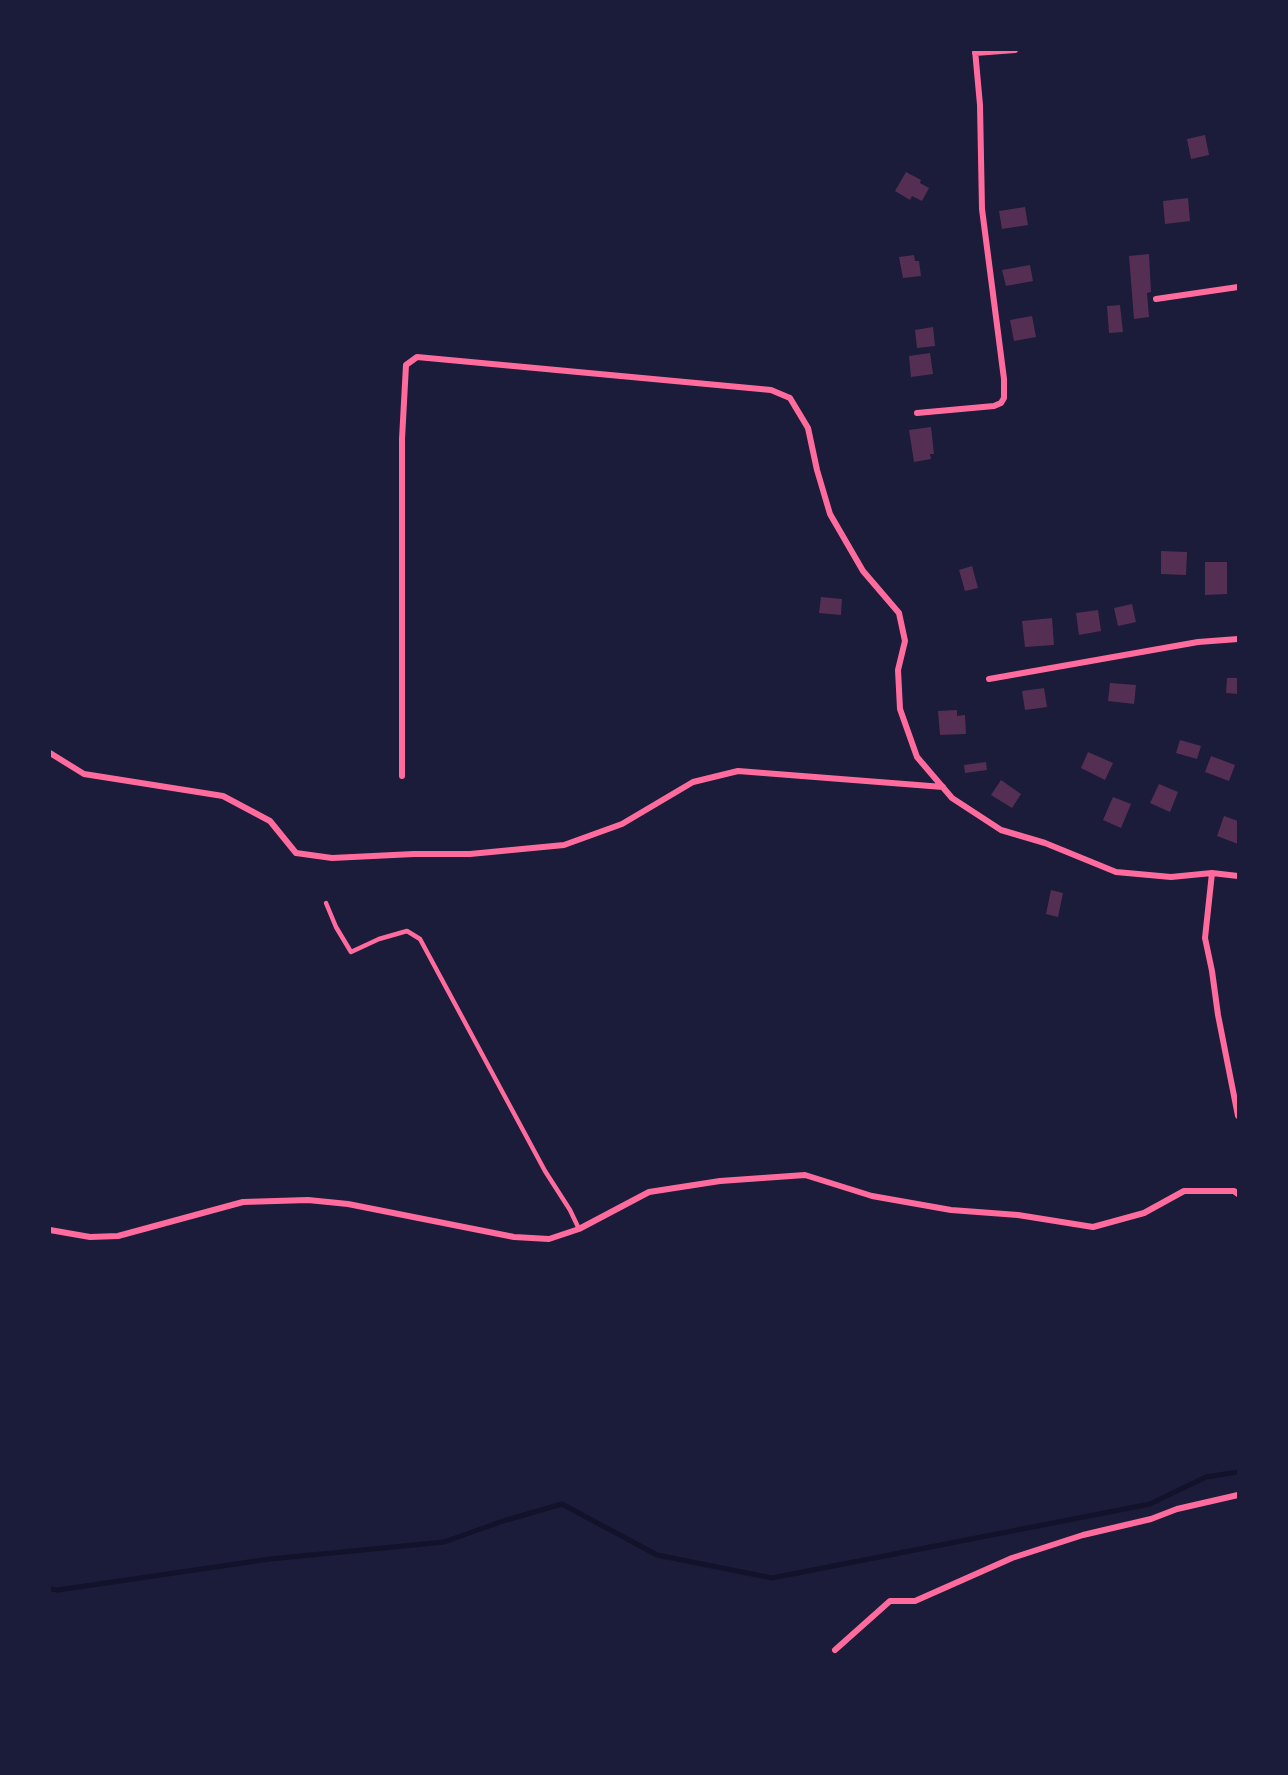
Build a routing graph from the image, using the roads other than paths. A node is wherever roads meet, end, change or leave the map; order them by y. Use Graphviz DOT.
graph roads {
  1 [pos="1016,50"];
  2 [pos="975,51"];
  3 [pos="1239,287"];
  4 [pos="1156,299"];
  5 [pos="917,413"];
  6 [pos="1239,639"];
  7 [pos="989,679"];
  8 [pos="50,753"];
  9 [pos="402,776"];
  10 [pos="943,787"];
  11 [pos="1212,873"];
  12 [pos="1239,876"];
  13 [pos="326,903"];
  14 [pos="1239,1116"];
  15 [pos="1239,1194"];
  16 [pos="579,1229"];
  17 [pos="50,1230"];
  18 [pos="1239,1496"];
  19 [pos="835,1650"];
  1 -- 2 [label="street"];
  2 -- 5 [label="street"];
  3 -- 4 [label="street"];
  6 -- 7 [label="street"];
  8 -- 10 [label="street"];
  9 -- 10 [label="street"];
  10 -- 11 [label="street"];
  11 -- 12 [label="street"];
  11 -- 14 [label="street"];
  13 -- 16 [label="lane"];
  15 -- 16 [label="street"];
  16 -- 17 [label="street"];
  18 -- 19 [label="street"];
}
